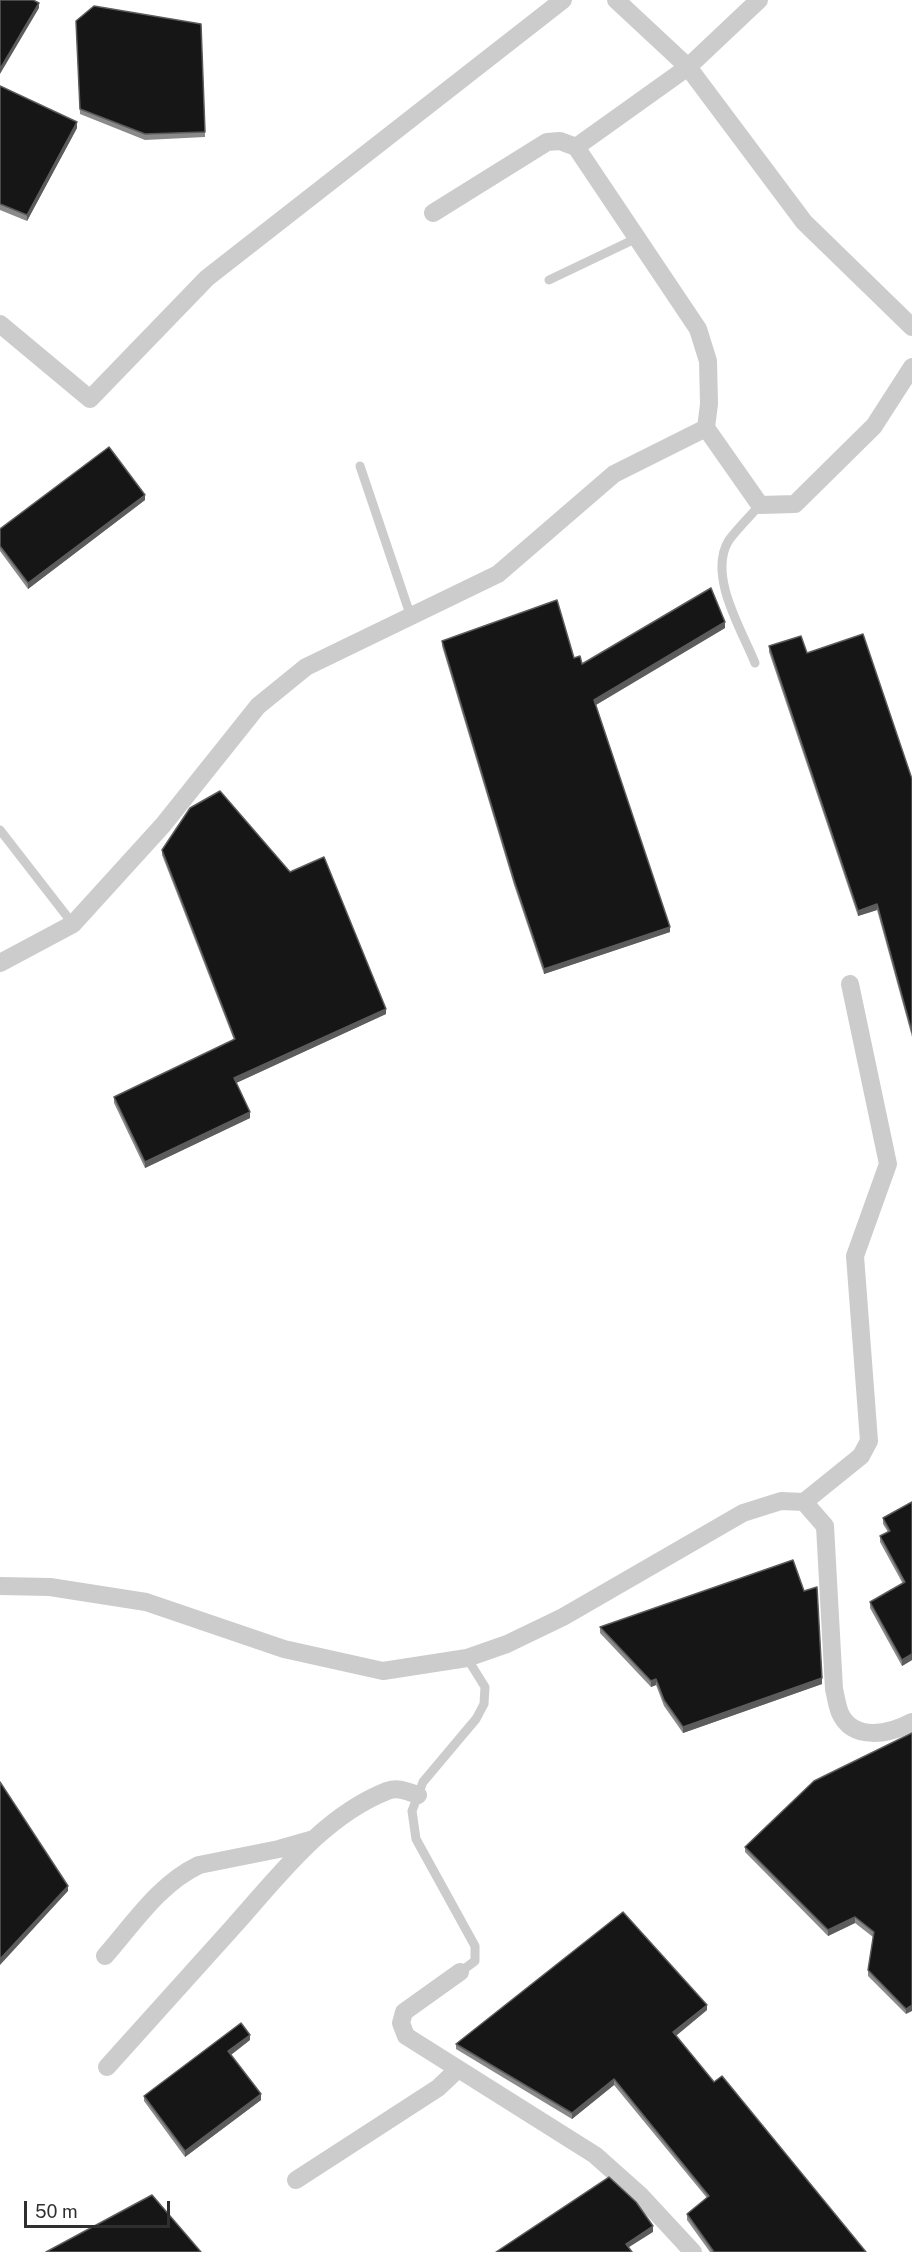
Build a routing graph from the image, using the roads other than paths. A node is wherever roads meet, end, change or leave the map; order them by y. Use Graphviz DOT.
graph roads {
  1 [pos="562,0"];
  2 [pos="616,0"];
  3 [pos="759,0"];
  4 [pos="688,67"];
  5 [pos="576,147"];
  6 [pos="433,213"];
  7 [pos="637,238"];
  8 [pos="549,280"];
  9 [pos="0,324"];
  10 [pos="912,327"];
  11 [pos="912,367"];
  12 [pos="706,428"];
  13 [pos="360,466"];
  14 [pos="760,505"];
  15 [pos="411,617"];
  16 [pos="755,663"];
  17 [pos="0,830"];
  18 [pos="73,924"];
  19 [pos="0,963"];
  20 [pos="850,984"];
  21 [pos="804,1502"];
  22 [pos="0,1586"];
  23 [pos="467,1658"];
  24 [pos="912,1722"];
  25 [pos="418,1795"];
  26 [pos="317,1838"];
  27 [pos="105,1956"];
  28 [pos="460,1972"];
  29 [pos="107,2067"];
  30 [pos="458,2069"];
  31 [pos="296,2180"];
  32 [pos="693,2252"];
  1 -- 9 [label="street"];
  2 -- 4 [label="street"];
  3 -- 4 [label="street"];
  4 -- 5 [label="street"];
  4 -- 10 [label="street"];
  5 -- 6 [label="street"];
  5 -- 7 [label="street"];
  7 -- 8 [label="lane"];
  7 -- 12 [label="street"];
  11 -- 14 [label="street"];
  12 -- 14 [label="street"];
  12 -- 15 [label="street"];
  13 -- 15 [label="lane"];
  14 -- 16 [label="lane"];
  15 -- 18 [label="street"];
  17 -- 18 [label="lane"];
  18 -- 19 [label="street"];
  20 -- 21 [label="street"];
  21 -- 23 [label="street"];
  21 -- 24 [label="street"];
  22 -- 23 [label="street"];
  23 -- 25 [label="lane"];
  25 -- 26 [label="street"];
  25 -- 28 [label="lane"];
  26 -- 27 [label="street"];
  26 -- 29 [label="street"];
  28 -- 30 [label="street"];
  30 -- 31 [label="street"];
  30 -- 32 [label="street"];
}
